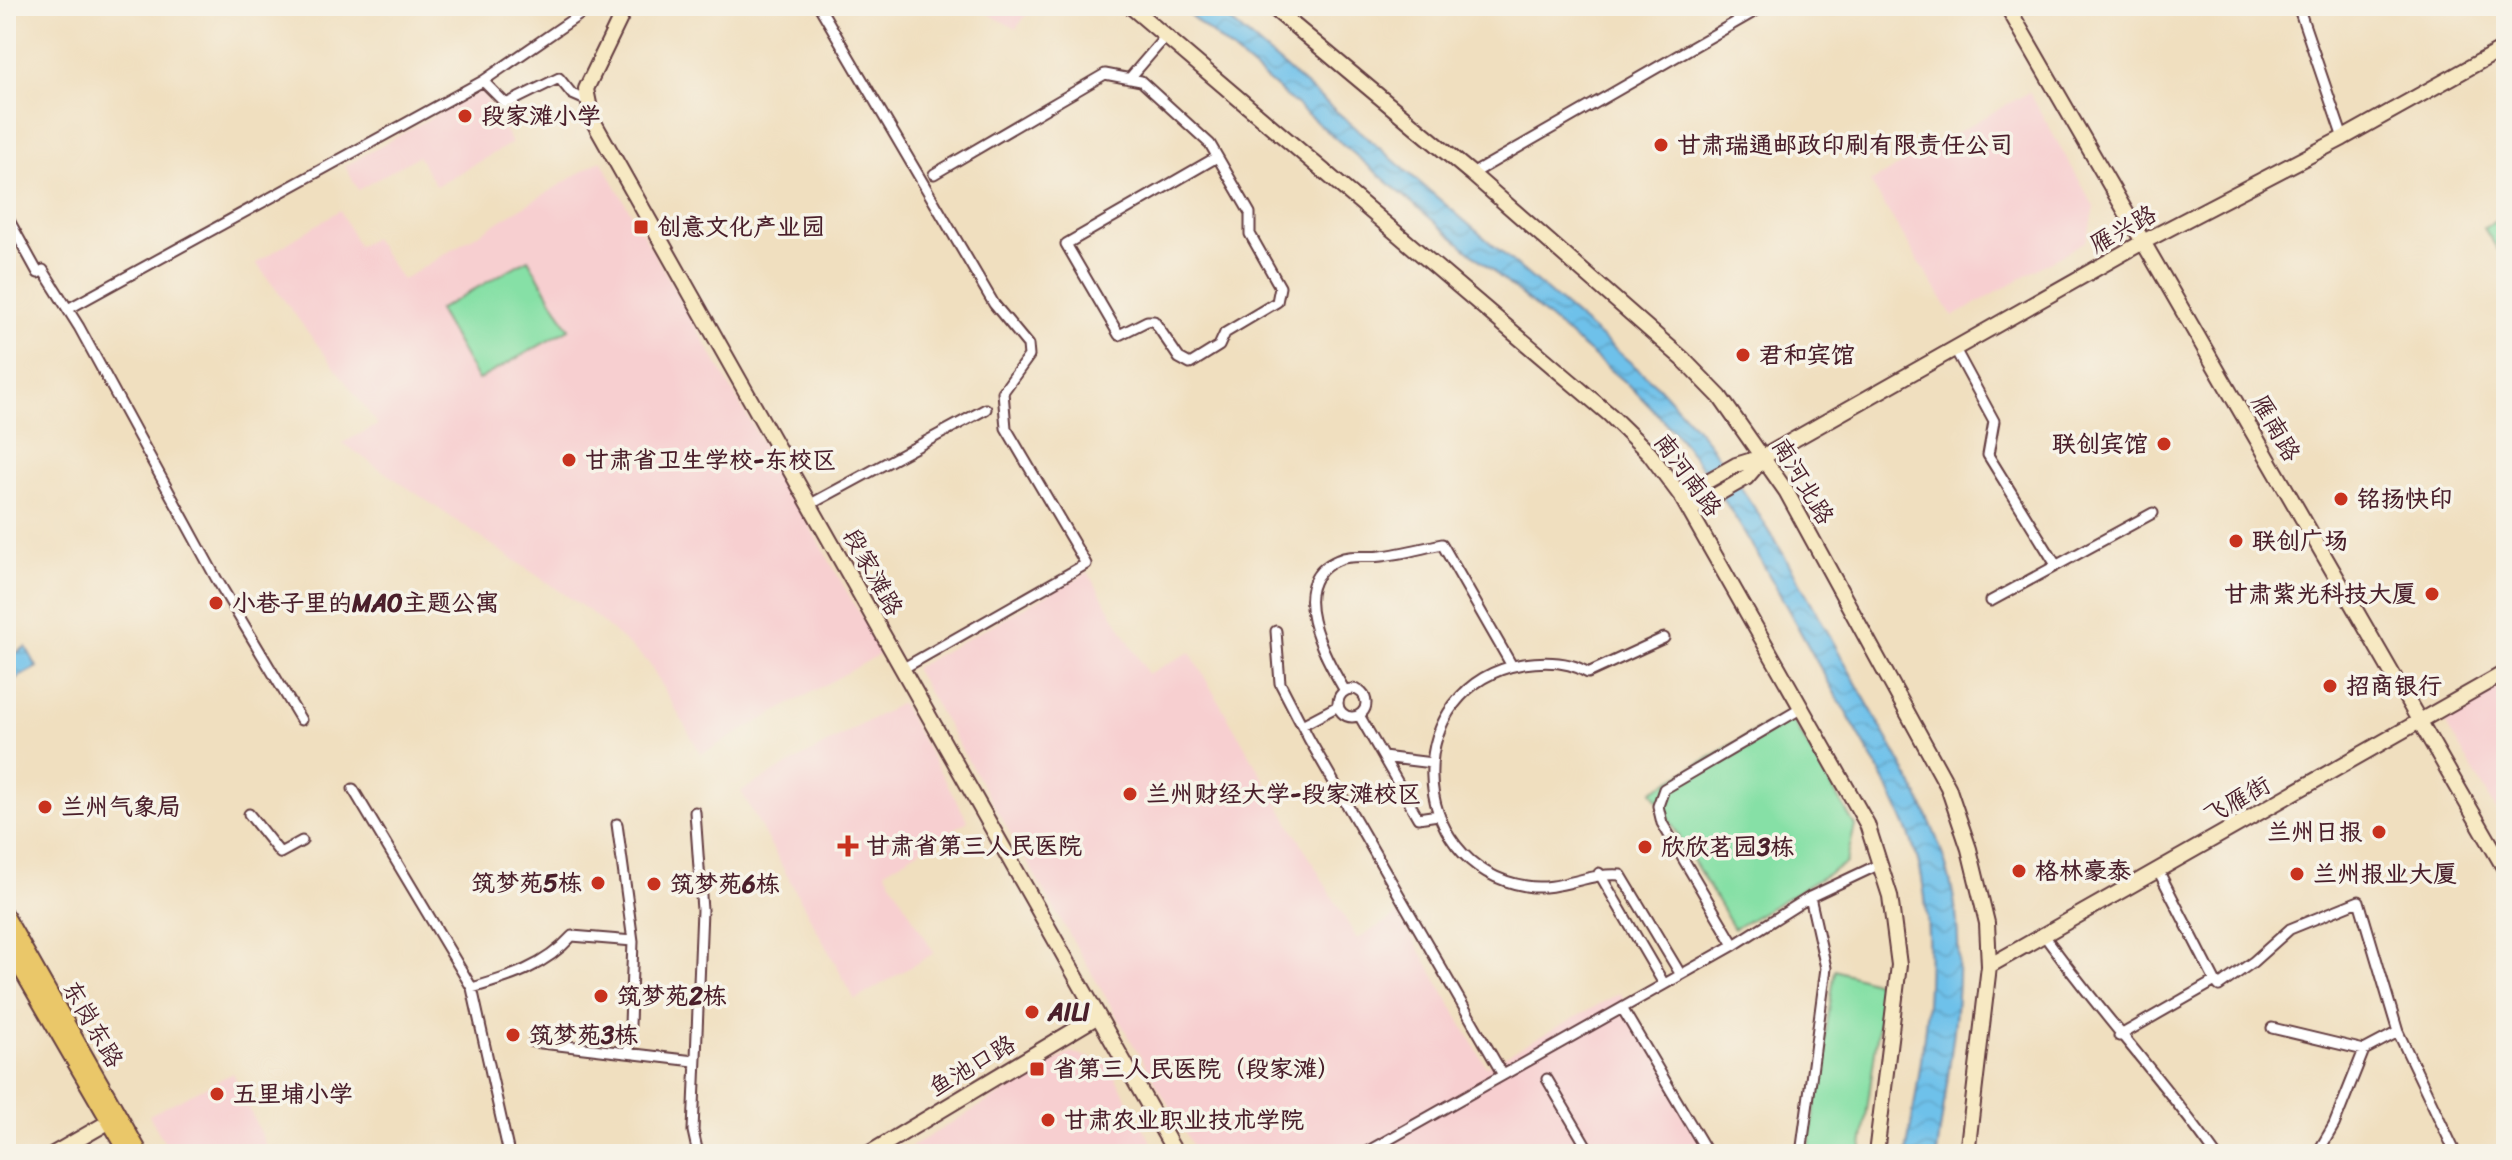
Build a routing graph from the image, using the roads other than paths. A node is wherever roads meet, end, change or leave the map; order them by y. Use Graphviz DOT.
graph roads {
  1 [pos="592,6"];
  2 [pos="626,6"];
  3 [pos="819,6"];
  4 [pos="1130,6"];
  5 [pos="1271,6"];
  6 [pos="1764,6"];
  7 [pos="2007,6"];
  8 [pos="2298,6"];
  9 [pos="1166,36"];
  10 [pos="2506,47"];
  11 [pos="1129,79"];
  12 [pos="483,81"];
  13 [pos="588,101"];
  14 [pos="2343,138"];
  15 [pos="1217,157"];
  16 [pos="934,174"];
  17 [pos="1472,174"];
  18 [pos="6,215"];
  19 [pos="2143,242"];
  20 [pos="68,309"];
  21 [pos="1955,349"];
  22 [pos="986,409"];
  23 [pos="1765,456"];
  24 [pos="1681,496"];
  25 [pos="809,505"];
  26 [pos="1690,510"];
  27 [pos="2153,513"];
  28 [pos="2056,565"];
  29 [pos="1991,601"];
  30 [pos="1276,631"];
  31 [pos="1664,638"];
  32 [pos="1512,666"];
  33 [pos="902,669"];
  34 [pos="2506,672"];
  35 [pos="1345,691"];
  36 [pos="1338,706"];
  37 [pos="1802,708"];
  38 [pos="1359,715"];
  39 [pos="301,720"];
  40 [pos="2420,722"];
  41 [pos="1302,725"];
  42 [pos="1383,757"];
  43 [pos="1432,763"];
  44 [pos="353,789"];
  45 [pos="695,812"];
  46 [pos="249,814"];
  47 [pos="1438,815"];
  48 [pos="617,824"];
  49 [pos="302,841"];
  50 [pos="1880,864"];
  51 [pos="2158,870"];
  52 [pos="2506,871"];
  53 [pos="1599,873"];
  54 [pos="1810,897"];
  55 [pos="6,916"];
  56 [pos="2044,935"];
  57 [pos="633,941"];
  58 [pos="6,944"];
  59 [pos="1734,945"];
  60 [pos="1989,966"];
  61 [pos="1681,975"];
  62 [pos="2215,981"];
  63 [pos="1664,984"];
  64 [pos="472,988"];
  65 [pos="1622,1008"];
  66 [pos="1098,1016"];
  67 [pos="2272,1028"];
  68 [pos="2398,1032"];
  69 [pos="2119,1036"];
  70 [pos="533,1042"];
  71 [pos="2364,1050"];
  72 [pos="629,1053"];
  73 [pos="694,1061"];
  74 [pos="1503,1075"];
  75 [pos="1547,1079"];
  76 [pos="114,1119"];
  77 [pos="53,1154"];
  78 [pos="128,1154"];
  79 [pos="141,1154"];
  80 [pos="509,1154"];
  81 [pos="698,1154"];
  82 [pos="868,1154"];
  83 [pos="1176,1154"];
  84 [pos="1363,1154"];
  85 [pos="1591,1154"];
  86 [pos="1700,1154"];
  87 [pos="1801,1154"];
  88 [pos="1876,1154"];
  89 [pos="1967,1154"];
  90 [pos="2215,1154"];
  91 [pos="2317,1154"];
  92 [pos="2456,1154"];
  1 -- 12 [label="street"];
  2 -- 13 [label="street"];
  3 -- 33 [label="street"];
  4 -- 9 [label="street, 南河南路"];
  5 -- 17 [label="street, 南河北路"];
  6 -- 17 [label="street"];
  7 -- 19 [label="street, 雁南路"];
  8 -- 14 [label="street"];
  9 -- 11 [label="street"];
  9 -- 24 [label="street, 南河南路"];
  10 -- 14 [label="street, 雁兴路"];
  11 -- 15 [label="street"];
  11 -- 16 [label="street"];
  12 -- 13 [label="street"];
  12 -- 20 [label="street"];
  13 -- 25 [label="street, 段家滩路"];
  14 -- 19 [label="street, 雁兴路"];
  15 -- 15 [label="street"];
  17 -- 23 [label="street, 南河北路"];
  18 -- 20 [label="street"];
  19 -- 21 [label="street, 雁兴路"];
  19 -- 40 [label="street, 雁南路"];
  20 -- 39 [label="street"];
  21 -- 23 [label="street, 雁兴路"];
  21 -- 28 [label="street"];
  22 -- 25 [label="street"];
  23 -- 24 [label="street"];
  23 -- 26 [label="street"];
  23 -- 60 [label="street, 南河北路"];
  24 -- 26 [label="street, 南河南路"];
  25 -- 33 [label="street, 段家滩路"];
  26 -- 37 [label="street, 南河南路"];
  27 -- 28 [label="street"];
  28 -- 29 [label="street"];
  30 -- 41 [label="street"];
  31 -- 32 [label="street"];
  32 -- 35 [label="street"];
  32 -- 43 [label="street"];
  33 -- 66 [label="street, 段家滩路"];
  34 -- 40 [label="street, 飞雁街"];
  35 -- 36 [label="street"];
  35 -- 38 [label="street"];
  36 -- 38 [label="street"];
  36 -- 41 [label="street"];
  37 -- 50 [label="street, 南河南路"];
  37 -- 59 [label="street"];
  38 -- 42 [label="street"];
  40 -- 51 [label="street, 飞雁街"];
  40 -- 52 [label="street, 雁南路"];
  41 -- 74 [label="street"];
  42 -- 43 [label="street"];
  42 -- 47 [label="street"];
  43 -- 47 [label="street"];
  44 -- 64 [label="street"];
  45 -- 73 [label="street"];
  46 -- 49 [label="street"];
  47 -- 53 [label="street"];
  48 -- 57 [label="street"];
  50 -- 54 [label="street"];
  50 -- 88 [label="street, 南河南路"];
  51 -- 56 [label="street, 飞雁街"];
  51 -- 62 [label="street"];
  53 -- 61 [label="street"];
  53 -- 63 [label="street"];
  54 -- 59 [label="street"];
  54 -- 87 [label="street"];
  55 -- 76 [label="main road, 东岗东路"];
  56 -- 60 [label="street, 飞雁街"];
  56 -- 69 [label="street"];
  57 -- 64 [label="street"];
  57 -- 72 [label="street"];
  58 -- 76 [label="main road, 东岗东路"];
  59 -- 61 [label="street"];
  60 -- 89 [label="street, 南河北路"];
  61 -- 63 [label="street"];
  62 -- 68 [label="street"];
  62 -- 69 [label="street"];
  63 -- 65 [label="street"];
  64 -- 80 [label="street"];
  65 -- 74 [label="street"];
  65 -- 86 [label="street"];
  66 -- 82 [label="street, 鱼池口路"];
  66 -- 83 [label="street, 段家滩路"];
  67 -- 71 [label="street"];
  68 -- 71 [label="street"];
  68 -- 92 [label="street"];
  69 -- 90 [label="street"];
  70 -- 72 [label="street"];
  71 -- 91 [label="street"];
  72 -- 73 [label="street"];
  73 -- 81 [label="street"];
  74 -- 84 [label="street"];
  75 -- 85 [label="street"];
  76 -- 77 [label="street"];
  76 -- 78 [label="main road, 东岗东路"];
  76 -- 79 [label="main road, 东岗东路"];
}
